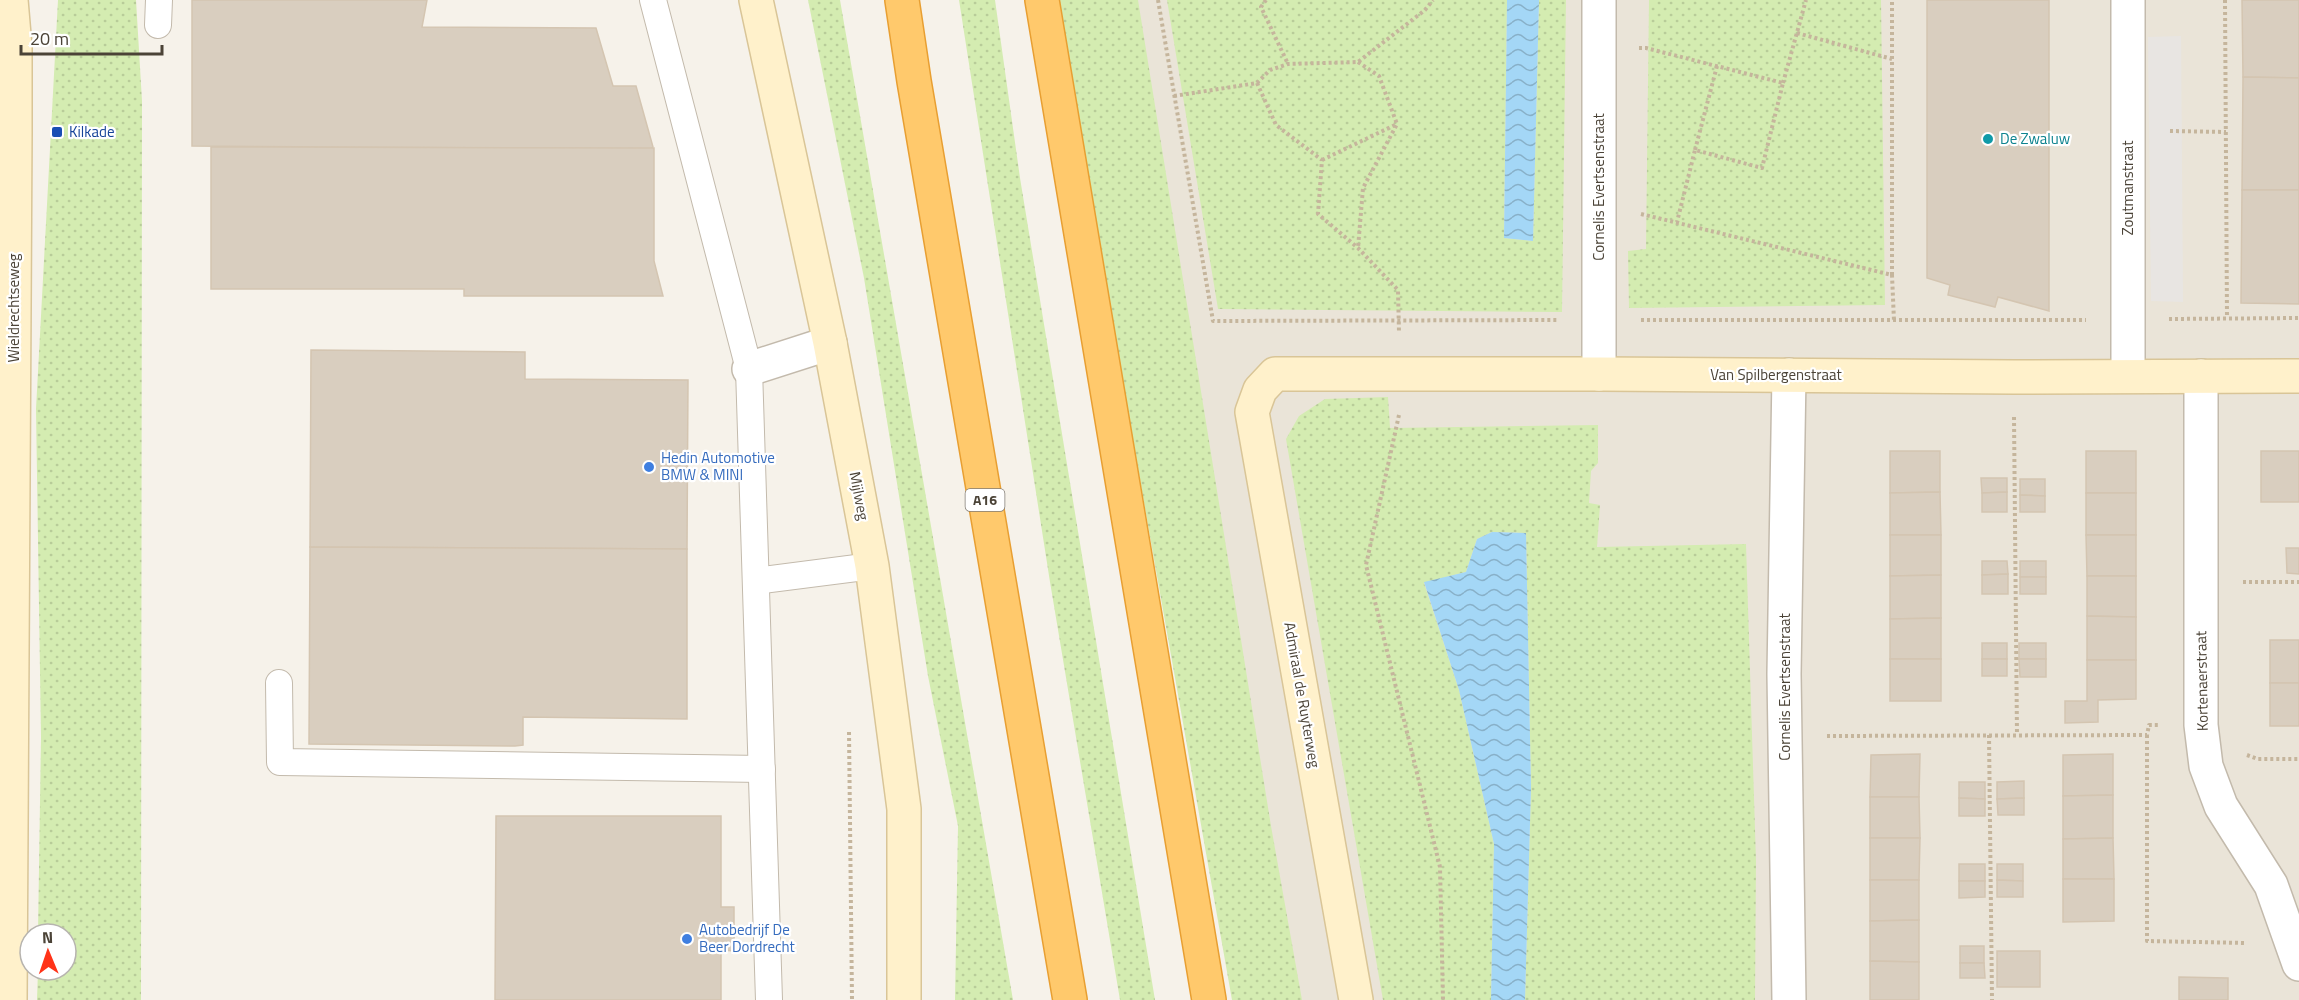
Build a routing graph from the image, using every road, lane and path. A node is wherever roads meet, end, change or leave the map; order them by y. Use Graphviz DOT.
graph roads {
  1 [pos="11,0"];
  2 [pos="21,0"];
  3 [pos="653,0"];
  4 [pos="756,0"];
  5 [pos="902,0"];
  6 [pos="1042,0"];
  7 [pos="1158,0"];
  8 [pos="1266,0"];
  9 [pos="1433,0"];
  10 [pos="1599,0"];
  11 [pos="1806,0"];
  12 [pos="1892,0"];
  13 [pos="2128,0"];
  14 [pos="2225,0"];
  15 [pos="1797,33"];
  16 [pos="15,47"];
  17 [pos="1599,49"];
  18 [pos="1892,59"];
  19 [pos="1358,62"];
  20 [pos="1288,64"];
  21 [pos="1717,66"];
  22 [pos="1257,83"];
  23 [pos="1783,83"];
  24 [pos="1174,96"];
  25 [pos="1397,124"];
  26 [pos="2128,130"];
  27 [pos="2226,132"];
  28 [pos="1695,150"];
  29 [pos="1322,160"];
  30 [pos="1599,205"];
  31 [pos="1677,222"];
  32 [pos="1358,248"];
  33 [pos="1892,275"];
  34 [pos="2227,318"];
  35 [pos="2299,318"];
  36 [pos="2128,319"];
  37 [pos="1598,320"];
  38 [pos="1399,321"];
  39 [pos="1894,321"];
  40 [pos="830,343"];
  41 [pos="749,369"];
  42 [pos="1398,373"];
  43 [pos="1599,374"];
  44 [pos="1789,375"];
  45 [pos="2128,375"];
  46 [pos="2201,376"];
  47 [pos="2299,376"];
  48 [pos="2013,377"];
  49 [pos="1260,390"];
  50 [pos="872,566"];
  51 [pos="756,581"];
  52 [pos="2202,582"];
  53 [pos="2299,582"];
  54 [pos="279,683"];
  55 [pos="2201,725"];
  56 [pos="1989,735"];
  57 [pos="2017,735"];
  58 [pos="2147,735"];
  59 [pos="1784,736"];
  60 [pos="2246,754"];
  61 [pos="2299,759"];
  62 [pos="762,769"];
  63 [pos="2251,946"];
  64 [pos="2299,964"];
  65 [pos="10,1000"];
  66 [pos="769,1000"];
  67 [pos="904,1000"];
  68 [pos="1070,1000"];
  69 [pos="1209,1000"];
  70 [pos="1356,1000"];
  71 [pos="1443,1000"];
  72 [pos="1789,1000"];
  73 [pos="1992,1000"];
  1 -- 16 [label="street, Wieldrechtseweg"];
  2 -- 16 [label="street, Wieldrechtseweg"];
  3 -- 41 [label="lane"];
  4 -- 40 [label="street, Mijlweg"];
  5 -- 68 [label="highway, A16"];
  6 -- 69 [label="highway"];
  7 -- 24 [label="path"];
  8 -- 20 [label="path"];
  9 -- 19 [label="path"];
  10 -- 17 [label="street, Cornelis Evertsenstraat"];
  11 -- 15 [label="path"];
  12 -- 18 [label="path"];
  13 -- 26 [label="street, Zoutmanstraat"];
  14 -- 27 [label="path"];
  15 -- 18 [label="path"];
  15 -- 23 [label="path"];
  16 -- 65 [label="street, Wieldrechtseweg"];
  17 -- 21 [label="path"];
  17 -- 30 [label="street, Cornelis Evertsenstraat"];
  18 -- 33 [label="path"];
  19 -- 20 [label="path"];
  19 -- 25 [label="path"];
  20 -- 22 [label="path"];
  21 -- 23 [label="path"];
  21 -- 28 [label="path"];
  22 -- 24 [label="path"];
  22 -- 29 [label="path"];
  23 -- 28 [label="path"];
  24 -- 38 [label="path"];
  25 -- 29 [label="path"];
  25 -- 32 [label="path"];
  26 -- 27 [label="path"];
  26 -- 36 [label="street, Zoutmanstraat"];
  27 -- 34 [label="path"];
  28 -- 31 [label="path"];
  29 -- 32 [label="path"];
  30 -- 31 [label="path"];
  30 -- 37 [label="street, Cornelis Evertsenstraat"];
  31 -- 33 [label="path"];
  32 -- 38 [label="path"];
  33 -- 39 [label="path"];
  34 -- 35 [label="path"];
  34 -- 36 [label="path"];
  36 -- 39 [label="path"];
  36 -- 45 [label="street, Zoutmanstraat"];
  37 -- 38 [label="path"];
  37 -- 39 [label="path"];
  37 -- 43 [label="street, Cornelis Evertsenstraat"];
  38 -- 42 [label="path"];
  40 -- 41 [label="street"];
  40 -- 50 [label="street, Mijlweg"];
  41 -- 51 [label="lane"];
  42 -- 43 [label="street, Van Spilbergenstraat"];
  42 -- 49 [label="street, Van Spilbergenstraat"];
  42 -- 71 [label="path"];
  43 -- 44 [label="street, Van Spilbergenstraat"];
  44 -- 48 [label="street, Van Spilbergenstraat"];
  44 -- 59 [label="street, Cornelis Evertsenstraat"];
  45 -- 46 [label="street, Van Spilbergenstraat"];
  45 -- 48 [label="street, Van Spilbergenstraat"];
  46 -- 47 [label="street, Van Spilbergenstraat"];
  46 -- 52 [label="street, Kortenaerstraat"];
  48 -- 57 [label="path"];
  49 -- 70 [label="street, Admiraal de Ruyterweg"];
  50 -- 51 [label="lane"];
  50 -- 67 [label="street, Mijlweg"];
  51 -- 62 [label="lane"];
  52 -- 53 [label="path"];
  52 -- 55 [label="street, Kortenaerstraat"];
  54 -- 62 [label="lane"];
  55 -- 58 [label="path"];
  55 -- 64 [label="street, Kortenaerstraat"];
  56 -- 57 [label="path"];
  56 -- 59 [label="path"];
  56 -- 73 [label="path"];
  57 -- 58 [label="path"];
  58 -- 63 [label="path"];
  59 -- 72 [label="street, Cornelis Evertsenstraat"];
  60 -- 61 [label="path"];
  62 -- 66 [label="lane"];
}
